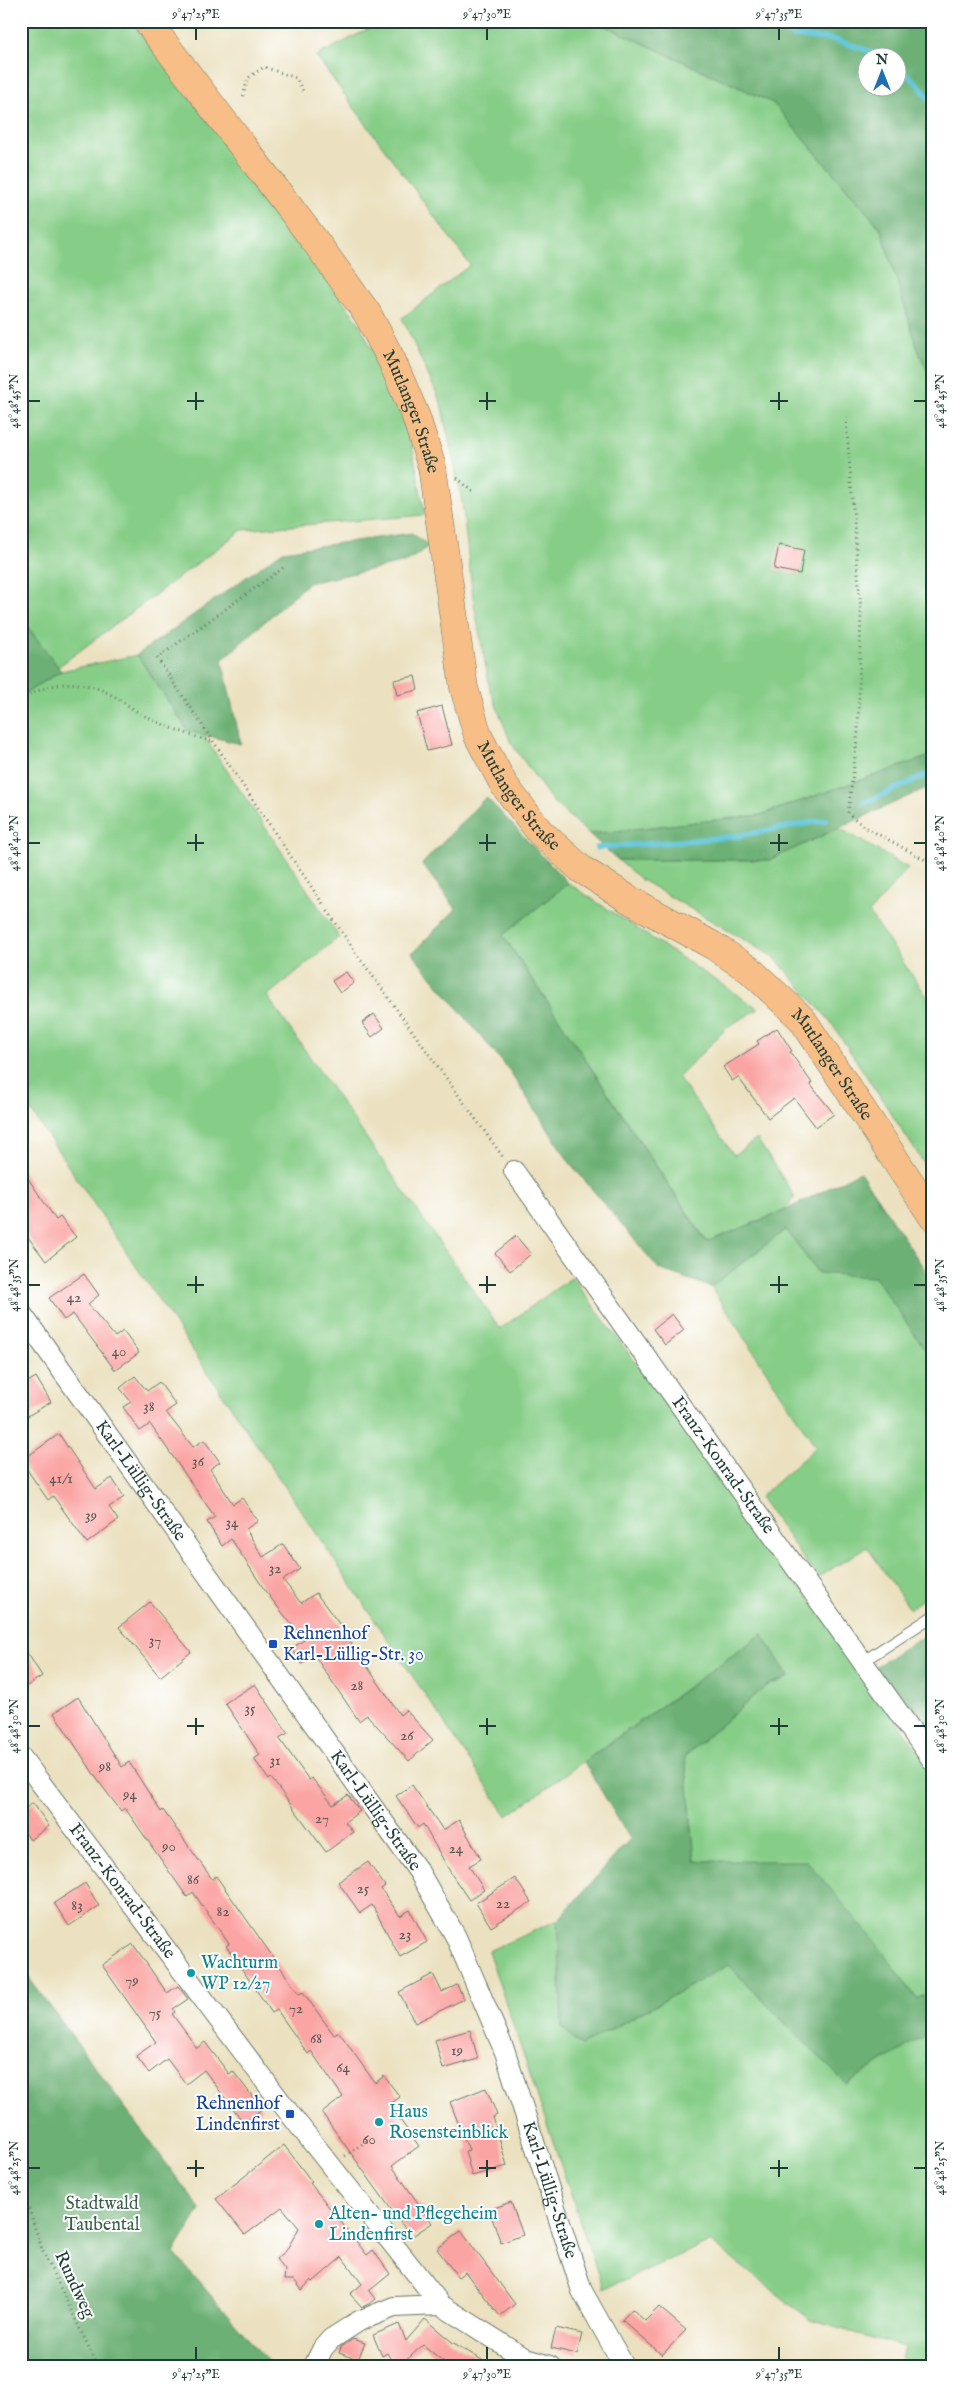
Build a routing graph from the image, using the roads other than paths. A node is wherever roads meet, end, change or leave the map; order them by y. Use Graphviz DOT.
graph roads {
  1 [pos="148,21"];
  2 [pos="514,1171"];
  3 [pos="933,1217"];
  4 [pos="21,1313"];
  5 [pos="933,1616"];
  6 [pos="862,1662"];
  7 [pos="21,1757"];
  8 [pos="933,1761"];
  9 [pos="442,2305"];
  10 [pos="314,2366"];
  11 [pos="550,2366"];
  12 [pos="624,2366"];
  1 -- 3 [label="main road, Mutlanger Straße"];
  2 -- 6 [label="street, Franz-Konrad-Straße"];
  4 -- 12 [label="street, Karl-Lüllig-Straße"];
  5 -- 6 [label="lane"];
  6 -- 8 [label="street, Franz-Konrad-Straße"];
  7 -- 9 [label="street, Franz-Konrad-Straße"];
  9 -- 10 [label="street"];
  9 -- 11 [label="street, Franz-Konrad-Straße"];
}
